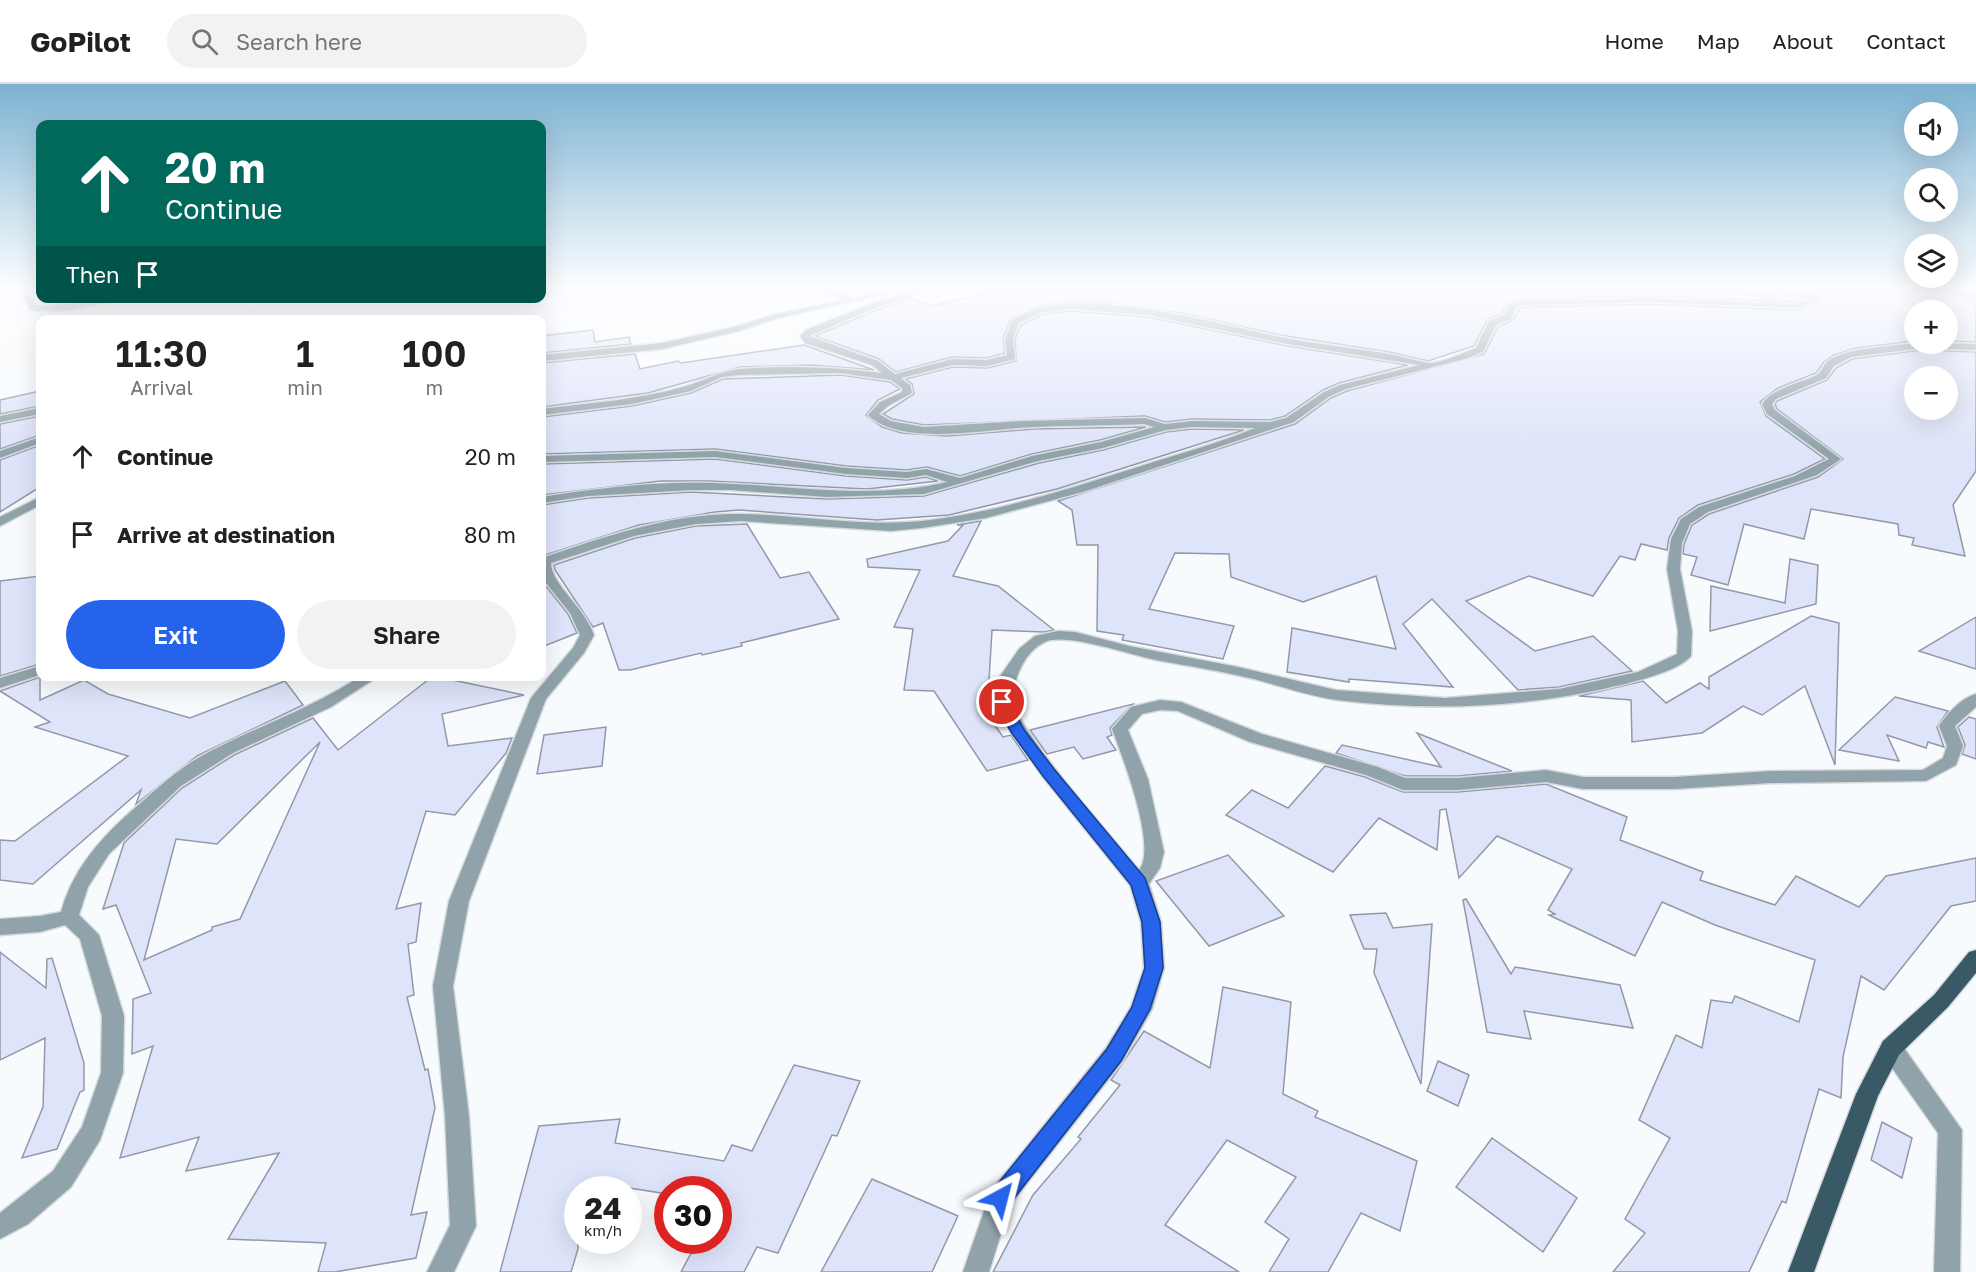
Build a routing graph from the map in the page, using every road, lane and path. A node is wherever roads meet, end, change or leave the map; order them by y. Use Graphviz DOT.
graph roads {
  1 [pos="677,342"];
  2 [pos="812,342"];
  3 [pos="1009,342"];
  4 [pos="1294,342"];
  5 [pos="1483,342"];
  6 [pos="1976,347"];
  7 [pos="546,358"];
  8 [pos="1428,364"];
  9 [pos="893,376"];
  10 [pos="36,412"];
  11 [pos="546,412"];
  12 [pos="0,419"];
  13 [pos="1270,424"];
  14 [pos="1165,428"];
  15 [pos="36,441"];
  16 [pos="0,447"];
  17 [pos="12,450"];
  18 [pos="0,455"];
  19 [pos="546,459"];
  20 [pos="960,482"];
  21 [pos="546,499"];
  22 [pos="36,503"];
  23 [pos="0,522"];
  24 [pos="546,560"];
  25 [pos="546,575"];
  26 [pos="36,671"];
  27 [pos="365,681"];
  28 [pos="0,683"];
  29 [pos="1976,699"];
  30 [pos="1139,883"];
  31 [pos="69,917"];
  32 [pos="0,927"];
  33 [pos="1976,958"];
  34 [pos="1891,1048"];
  35 [pos="0,1227"];
  36 [pos="440,1272"];
  37 [pos="976,1272"];
  38 [pos="1801,1272"];
  39 [pos="1947,1272"];
  1 -- 7 [label="street"];
  2 -- 9 [label="street"];
  3 -- 9 [label="street"];
  4 -- 8 [label="street"];
  5 -- 8 [label="street"];
  6 -- 30 [label="street"];
  8 -- 13 [label="street"];
  9 -- 11 [label="street"];
  9 -- 14 [label="street"];
  10 -- 12 [label="street"];
  13 -- 14 [label="street"];
  13 -- 24 [label="street"];
  14 -- 20 [label="street"];
  15 -- 17 [label="street"];
  16 -- 17 [label="street"];
  17 -- 18 [label="street"];
  19 -- 20 [label="street"];
  20 -- 21 [label="street"];
  22 -- 23 [label="street"];
  25 -- 36 [label="street"];
  26 -- 28 [label="street"];
  27 -- 31 [label="street"];
  29 -- 30 [label="street"];
  30 -- 37 [label="street"];
  31 -- 32 [label="street"];
  31 -- 35 [label="street"];
  33 -- 34 [label="main road"];
  34 -- 38 [label="main road"];
  34 -- 39 [label="street"];
}
